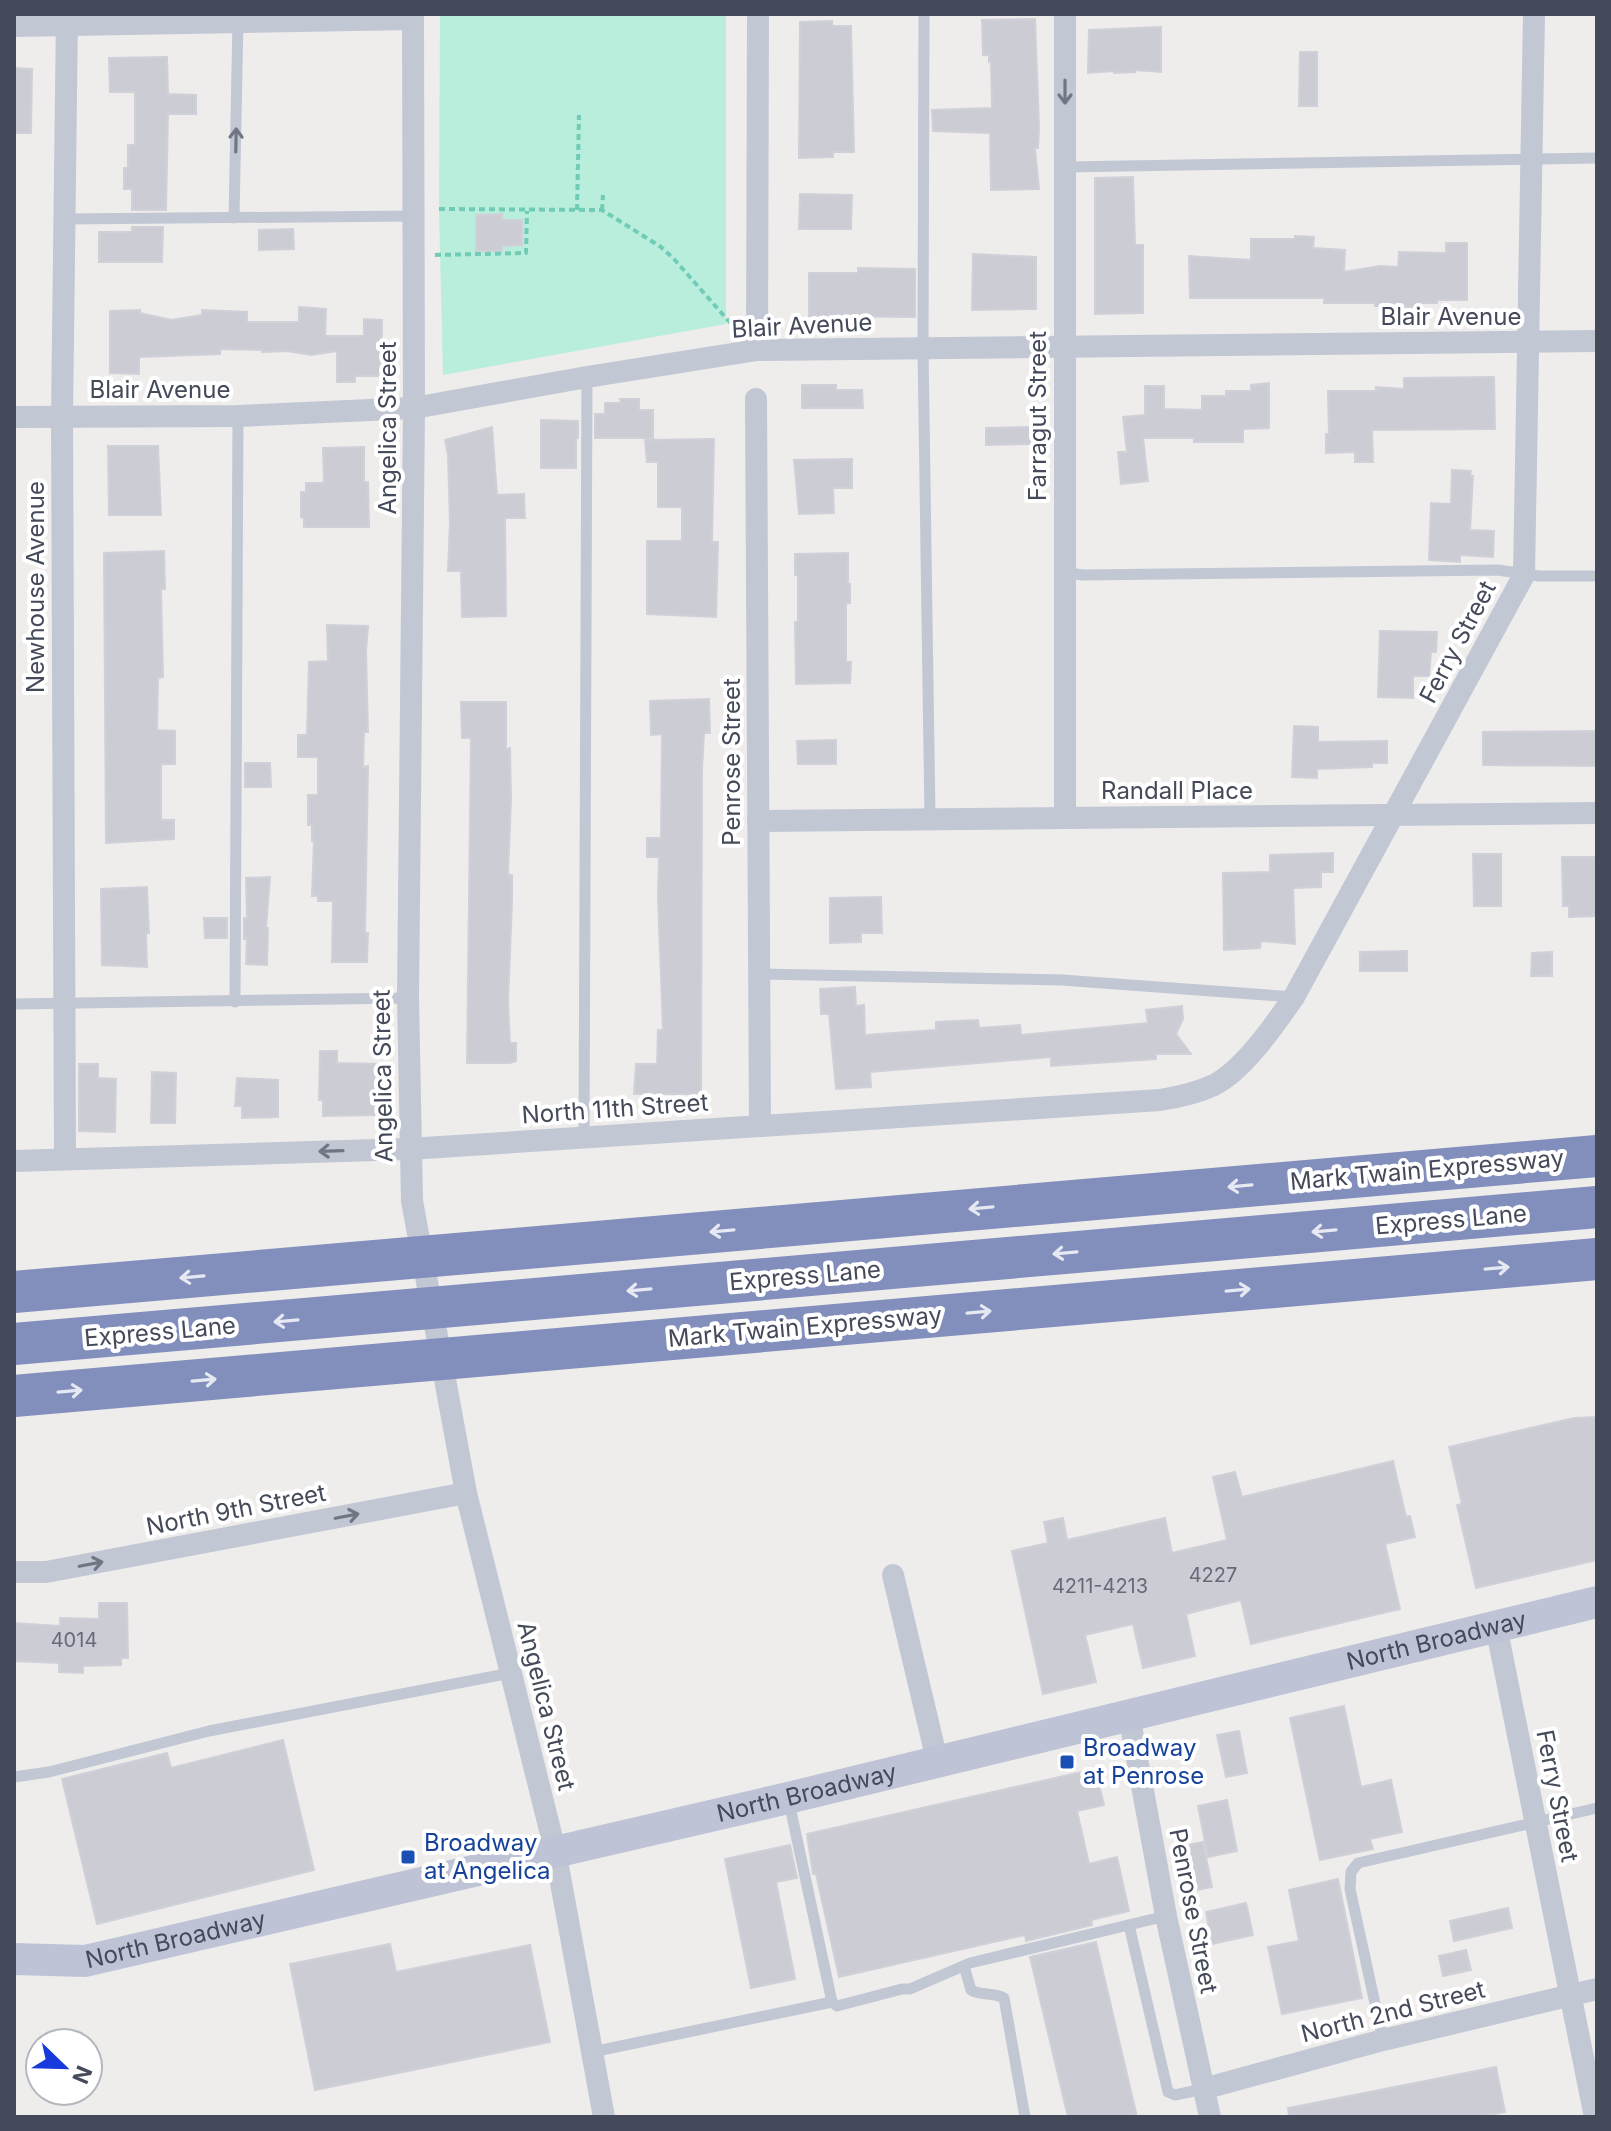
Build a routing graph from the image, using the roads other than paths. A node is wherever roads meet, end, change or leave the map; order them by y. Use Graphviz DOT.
graph roads {
  1 [pos="758,14"];
  2 [pos="924,14"];
  3 [pos="1065,14"];
  4 [pos="1534,14"];
  5 [pos="413,17"];
  6 [pos="238,18"];
  7 [pos="67,20"];
  8 [pos="14,26"];
  9 [pos="1597,158"];
  10 [pos="1532,159"];
  11 [pos="1066,167"];
  12 [pos="414,216"];
  13 [pos="234,218"];
  14 [pos="65,219"];
  15 [pos="1597,341"];
  16 [pos="1529,342"];
  17 [pos="1064,346"];
  18 [pos="923,348"];
  19 [pos="757,350"];
  20 [pos="587,377"];
  21 [pos="756,399"];
  22 [pos="414,408"];
  23 [pos="238,416"];
  24 [pos="14,417"];
  25 [pos="62,417"];
  26 [pos="1065,572"];
  27 [pos="1524,575"];
  28 [pos="1597,576"];
  29 [pos="1597,813"];
  30 [pos="1394,816"];
  31 [pos="1065,818"];
  32 [pos="930,819"];
  33 [pos="758,821"];
  34 [pos="760,974"];
  35 [pos="1294,997"];
  36 [pos="408,998"];
  37 [pos="235,1002"];
  38 [pos="63,1003"];
  39 [pos="14,1004"];
  40 [pos="1217,1084"];
  41 [pos="760,1126"];
  42 [pos="584,1138"];
  43 [pos="409,1149"];
  44 [pos="1597,1156"];
  45 [pos="65,1159"];
  46 [pos="14,1161"];
  47 [pos="1597,1207"];
  48 [pos="1597,1259"];
  49 [pos="14,1286"];
  50 [pos="61,1288"];
  51 [pos="14,1292"];
  52 [pos="14,1344"];
  53 [pos="14,1396"];
  54 [pos="466,1493"];
  55 [pos="14,1572"];
  56 [pos="893,1575"];
  57 [pos="1597,1602"];
  58 [pos="1496,1626"];
  59 [pos="511,1673"];
  60 [pos="1129,1715"];
  61 [pos="937,1760"];
  62 [pos="14,1777"];
  63 [pos="788,1798"];
  64 [pos="1597,1808"];
  65 [pos="1535,1823"];
  66 [pos="555,1850"];
  67 [pos="1166,1916"];
  68 [pos="1129,1925"];
  69 [pos="14,1959"];
  70 [pos="964,1966"];
  71 [pos="1597,1989"];
  72 [pos="1570,1995"];
  73 [pos="832,2002"];
  74 [pos="1383,2040"];
  75 [pos="592,2052"];
  76 [pos="1203,2089"];
  77 [pos="604,2117"];
  78 [pos="1025,2117"];
  79 [pos="1210,2117"];
  80 [pos="1595,2117"];
  1 -- 19 [label="street"];
  2 -- 18 [label="lane"];
  3 -- 11 [label="street, Farragut Street, one-way"];
  4 -- 10 [label="street, Ferry Street"];
  5 -- 6 [label="street"];
  5 -- 12 [label="street, Angelica Street"];
  6 -- 7 [label="street"];
  13 -- 6 [label="lane, one-way"];
  7 -- 8 [label="street"];
  7 -- 14 [label="street, Newhouse Avenue"];
  9 -- 10 [label="lane"];
  10 -- 11 [label="lane"];
  10 -- 16 [label="street, Ferry Street"];
  11 -- 17 [label="street, Farragut Street"];
  12 -- 13 [label="lane"];
  12 -- 22 [label="street, Angelica Street"];
  13 -- 14 [label="lane"];
  14 -- 25 [label="street, Newhouse Avenue"];
  15 -- 16 [label="street, Blair Avenue"];
  16 -- 17 [label="street, Blair Avenue"];
  16 -- 27 [label="street, Ferry Street"];
  17 -- 18 [label="street, Blair Avenue"];
  17 -- 26 [label="street, Farragut Street"];
  18 -- 19 [label="street, Blair Avenue"];
  18 -- 32 [label="lane"];
  19 -- 20 [label="street, Blair Avenue"];
  20 -- 22 [label="street, Blair Avenue"];
  20 -- 42 [label="lane"];
  21 -- 33 [label="street, Penrose Street"];
  22 -- 23 [label="street, Blair Avenue"];
  22 -- 36 [label="street, Angelica Street"];
  23 -- 25 [label="street, Blair Avenue"];
  23 -- 37 [label="lane"];
  24 -- 25 [label="street, Blair Avenue"];
  25 -- 38 [label="street, Newhouse Avenue"];
  26 -- 27 [label="lane"];
  26 -- 31 [label="street, Farragut Street"];
  27 -- 28 [label="lane"];
  27 -- 30 [label="street, Ferry Street"];
  29 -- 30 [label="street, Randall Place"];
  30 -- 31 [label="street, Randall Place"];
  30 -- 35 [label="street, Ferry Street"];
  31 -- 32 [label="street, Randall Place"];
  32 -- 33 [label="street, Randall Place"];
  33 -- 34 [label="street, Penrose Street"];
  34 -- 35 [label="lane"];
  34 -- 41 [label="street, Penrose Street"];
  35 -- 40 [label="street, Ferry Street"];
  36 -- 37 [label="lane"];
  36 -- 43 [label="street, Angelica Street"];
  37 -- 38 [label="lane"];
  38 -- 39 [label="lane"];
  38 -- 45 [label="street, Newhouse Avenue"];
  40 -- 41 [label="street, North 11th Street"];
  41 -- 42 [label="street, North 11th Street"];
  42 -- 43 [label="street, North 11th Street"];
  43 -- 45 [label="street, North 11th Street, one-way"];
  43 -- 54 [label="street, Angelica Street"];
  44 -- 50 [label="highway, Mark Twain Expressway, one-way"];
  45 -- 46 [label="street, North 11th Street"];
  47 -- 52 [label="highway, Express Lane, one-way"];
  53 -- 48 [label="highway, Mark Twain Expressway, one-way"];
  49 -- 50 [label="highway"];
  50 -- 51 [label="highway"];
  55 -- 54 [label="street, North 9th Street, one-way"];
  54 -- 59 [label="street, Angelica Street"];
  56 -- 61 [label="street"];
  57 -- 58 [label="main road, North Broadway"];
  58 -- 60 [label="main road, North Broadway"];
  58 -- 65 [label="street, Ferry Street"];
  59 -- 62 [label="lane"];
  59 -- 66 [label="street, Angelica Street"];
  60 -- 61 [label="main road, North Broadway"];
  60 -- 67 [label="street, Penrose Street"];
  61 -- 63 [label="main road, North Broadway"];
  63 -- 66 [label="main road, North Broadway"];
  63 -- 73 [label="lane"];
  64 -- 65 [label="lane"];
  65 -- 72 [label="street, Ferry Street"];
  65 -- 74 [label="lane"];
  66 -- 69 [label="main road, North Broadway"];
  66 -- 75 [label="street, Angelica Street"];
  67 -- 68 [label="lane"];
  67 -- 76 [label="street, Penrose Street"];
  68 -- 70 [label="lane"];
  68 -- 76 [label="lane"];
  70 -- 73 [label="lane"];
  70 -- 78 [label="lane"];
  71 -- 72 [label="street, North 2nd Street"];
  72 -- 74 [label="street, North 2nd Street"];
  72 -- 80 [label="street, Ferry Street"];
  73 -- 75 [label="lane"];
  74 -- 76 [label="street, North 2nd Street"];
  75 -- 77 [label="street, Angelica Street"];
  76 -- 79 [label="street, Penrose Street"];
}
